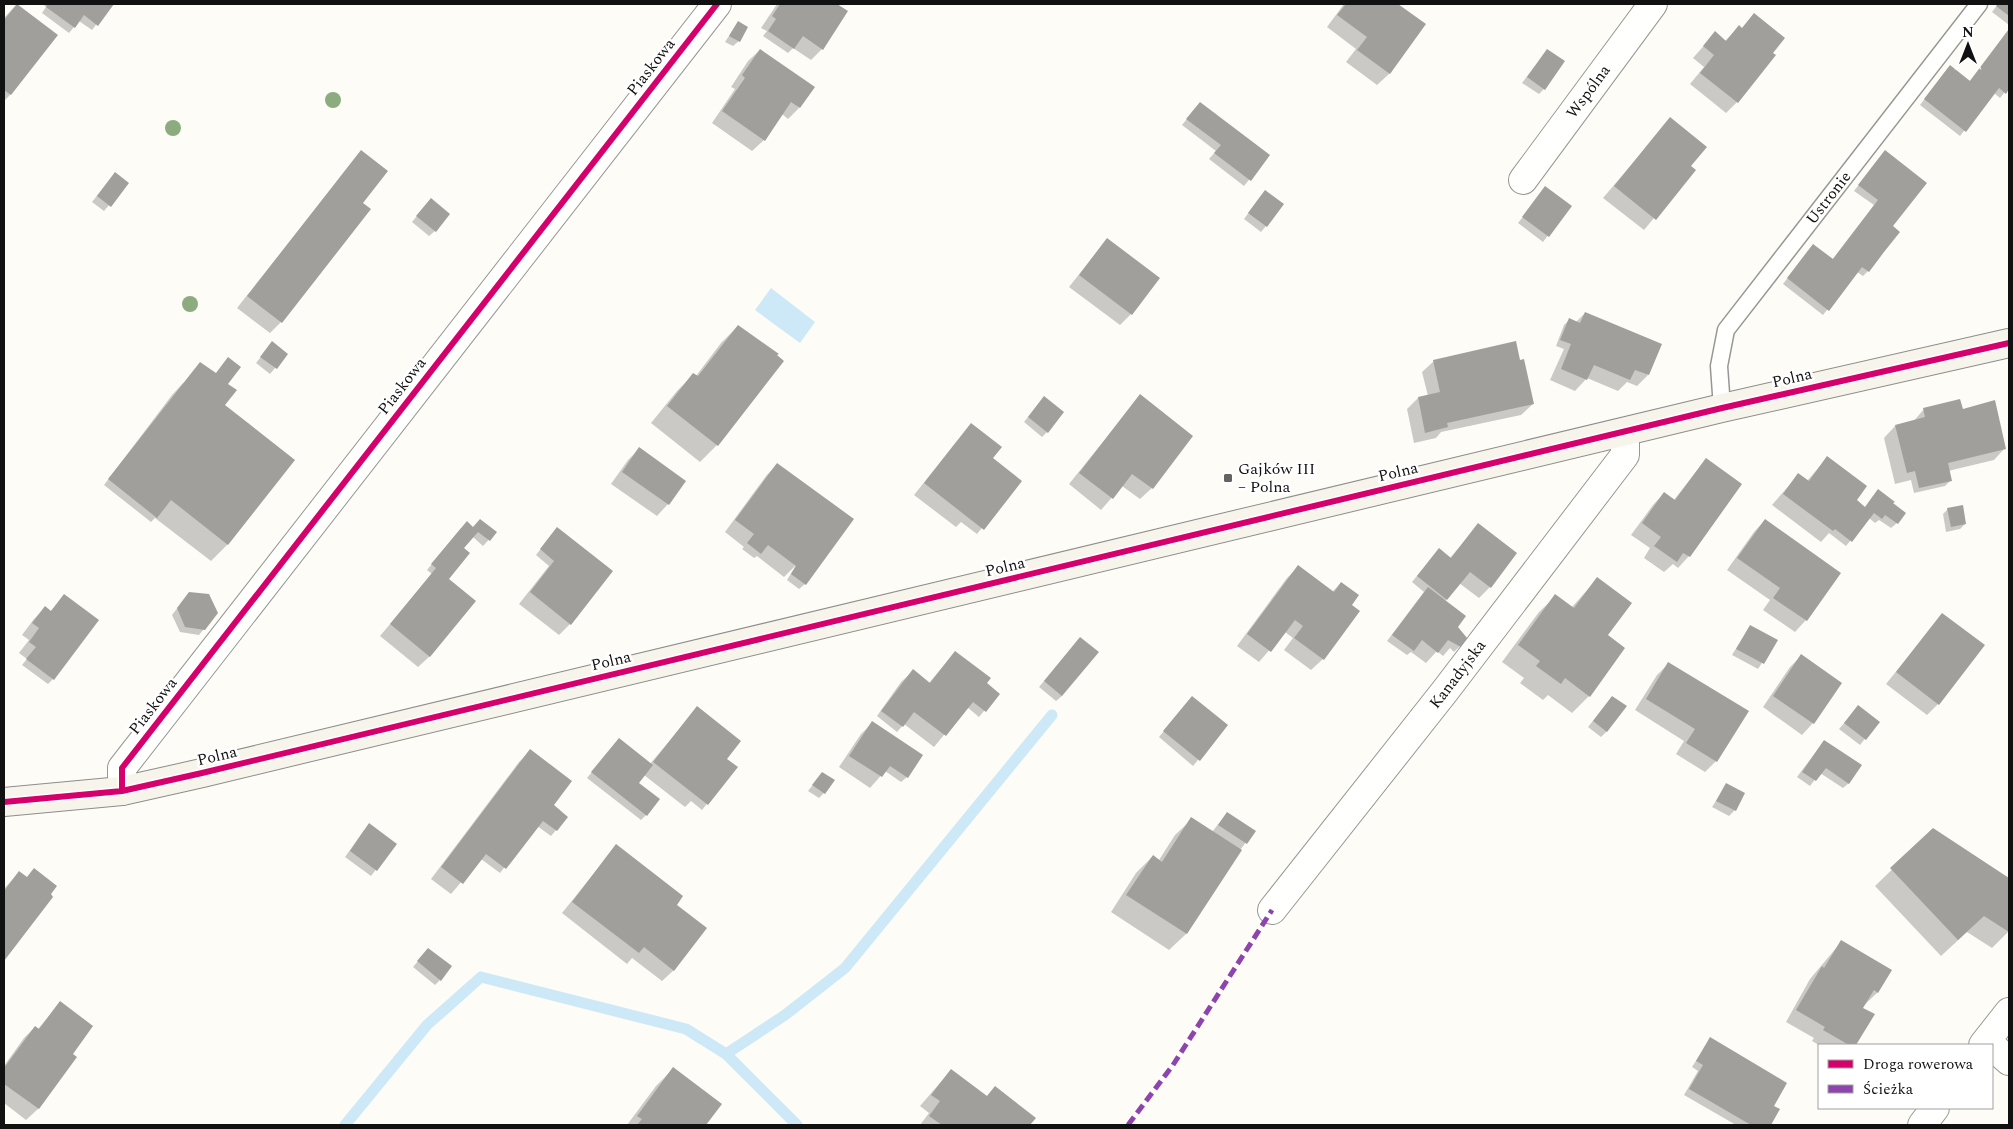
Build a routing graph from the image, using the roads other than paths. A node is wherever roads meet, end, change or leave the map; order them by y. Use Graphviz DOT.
graph roads {
  1 [pos="717,4"];
  2 [pos="1653,4"];
  3 [pos="1979,4"];
  4 [pos="1523,180"];
  5 [pos="2009,343"];
  6 [pos="1722,408"];
  7 [pos="1625,432"];
  8 [pos="122,791"];
  9 [pos="4,802"];
  10 [pos="1272,910"];
  11 [pos="2009,1012"];
  12 [pos="1989,1044"];
  13 [pos="1993,1049"];
  14 [pos="2009,1061"];
  15 [pos="1934,1109"];
  16 [pos="1922,1125"];
  1 -- 8 [label="street, Piaskowa"];
  2 -- 4 [label="street, Wspólna"];
  3 -- 6 [label="lane, Ustronie"];
  5 -- 6 [label="street, Polna"];
  6 -- 7 [label="street, Polna"];
  7 -- 8 [label="street, Polna"];
  7 -- 10 [label="street, Kanadyjska"];
  8 -- 9 [label="street, Polna"];
  11 -- 12 [label="street"];
  13 -- 14 [label="street"];
  15 -- 16 [label="street"];
}
